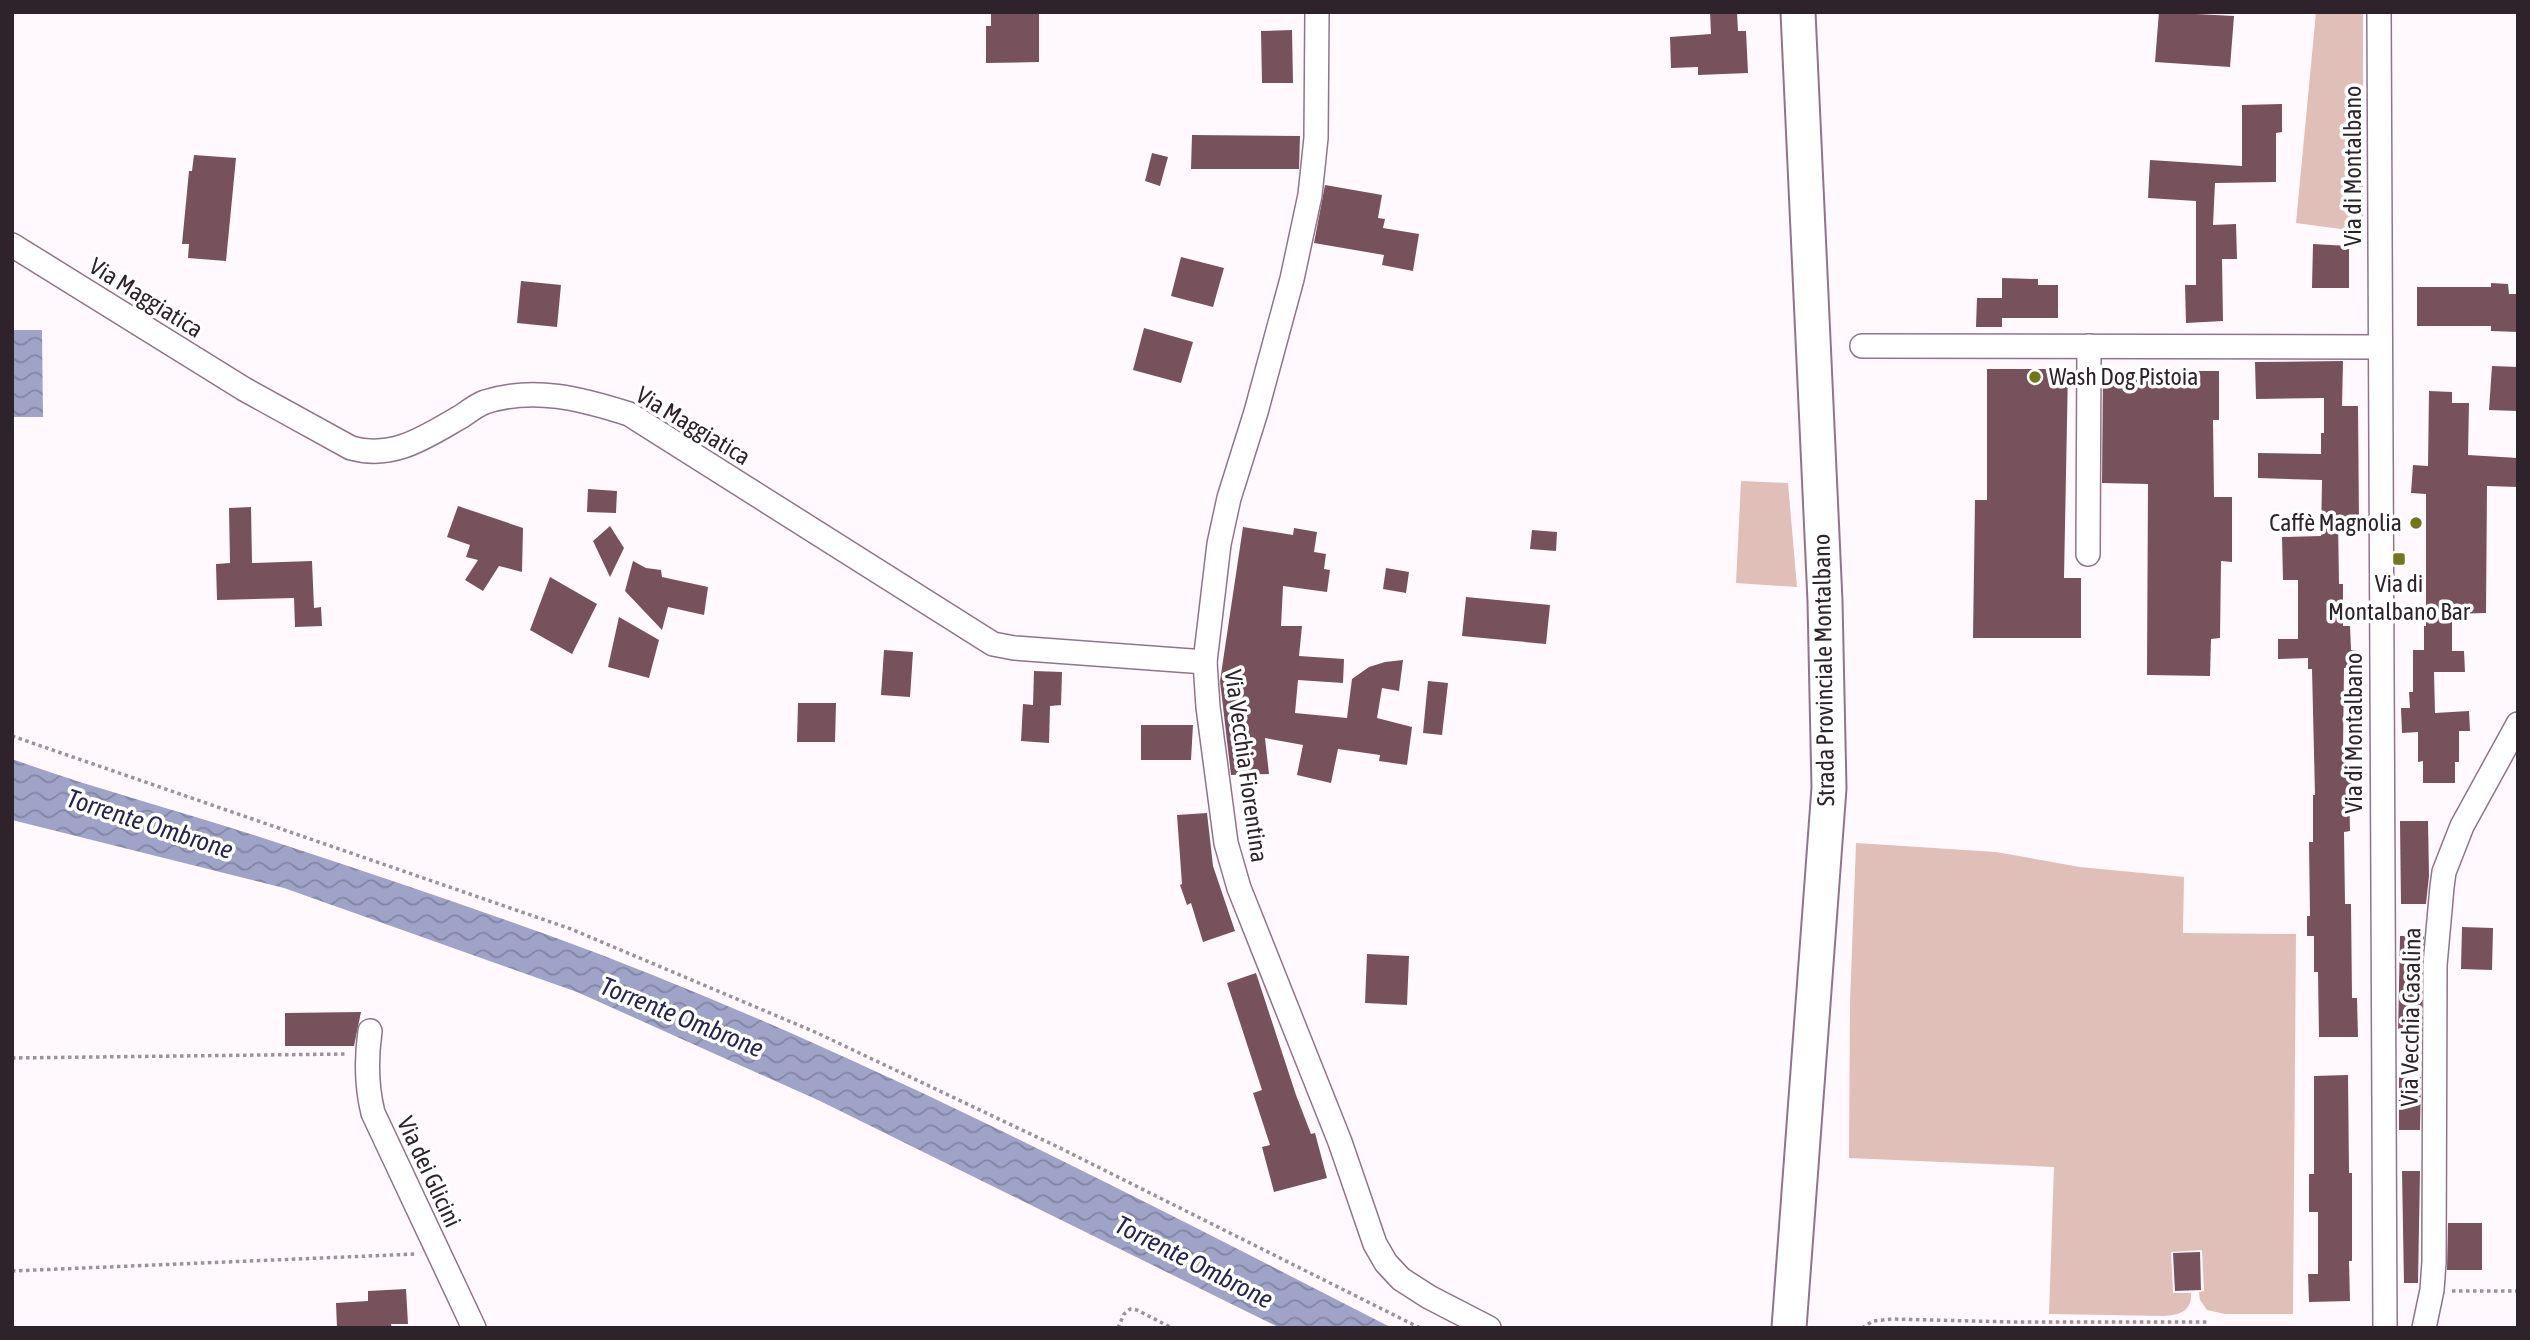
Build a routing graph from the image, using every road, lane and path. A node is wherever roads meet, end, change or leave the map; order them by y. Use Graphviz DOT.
graph roads {
  1 [pos="1317,12"];
  2 [pos="1798,12"];
  3 [pos="2379,12"];
  4 [pos="12,245"];
  5 [pos="1862,346"];
  6 [pos="2089,346"];
  7 [pos="2379,347"];
  8 [pos="2088,554"];
  9 [pos="1205,662"];
  10 [pos="2518,724"];
  11 [pos="12,736"];
  12 [pos="368,1042"];
  13 [pos="12,1058"];
  14 [pos="438,1254"];
  15 [pos="12,1271"];
  16 [pos="2432,1290"];
  17 [pos="2518,1292"];
  18 [pos="2208,1322"];
  19 [pos="474,1328"];
  20 [pos="1118,1328"];
  21 [pos="1172,1328"];
  22 [pos="1420,1328"];
  23 [pos="1489,1328"];
  24 [pos="1789,1328"];
  25 [pos="1862,1328"];
  26 [pos="2385,1328"];
  27 [pos="2424,1328"];
  1 -- 9 [label="street, Via Vecchia Fiorentina"];
  2 -- 24 [label="main road, Strada Provinciale Montalbano"];
  3 -- 7 [label="street, Via di Montalbano"];
  4 -- 9 [label="street, Via Maggiatica"];
  5 -- 6 [label="street"];
  6 -- 7 [label="street"];
  6 -- 8 [label="street"];
  7 -- 26 [label="street, Via di Montalbano"];
  9 -- 23 [label="street, Via Vecchia Fiorentina"];
  10 -- 16 [label="street, Via Vecchia Casalina"];
  11 -- 22 [label="path"];
  12 -- 13 [label="path"];
  12 -- 14 [label="street, Via dei Glicini"];
  14 -- 15 [label="path"];
  14 -- 19 [label="street, Via dei Glicini"];
  16 -- 17 [label="path"];
  16 -- 27 [label="street, Via Vecchia Casalina"];
  18 -- 25 [label="path"];
  20 -- 21 [label="path"];
}
